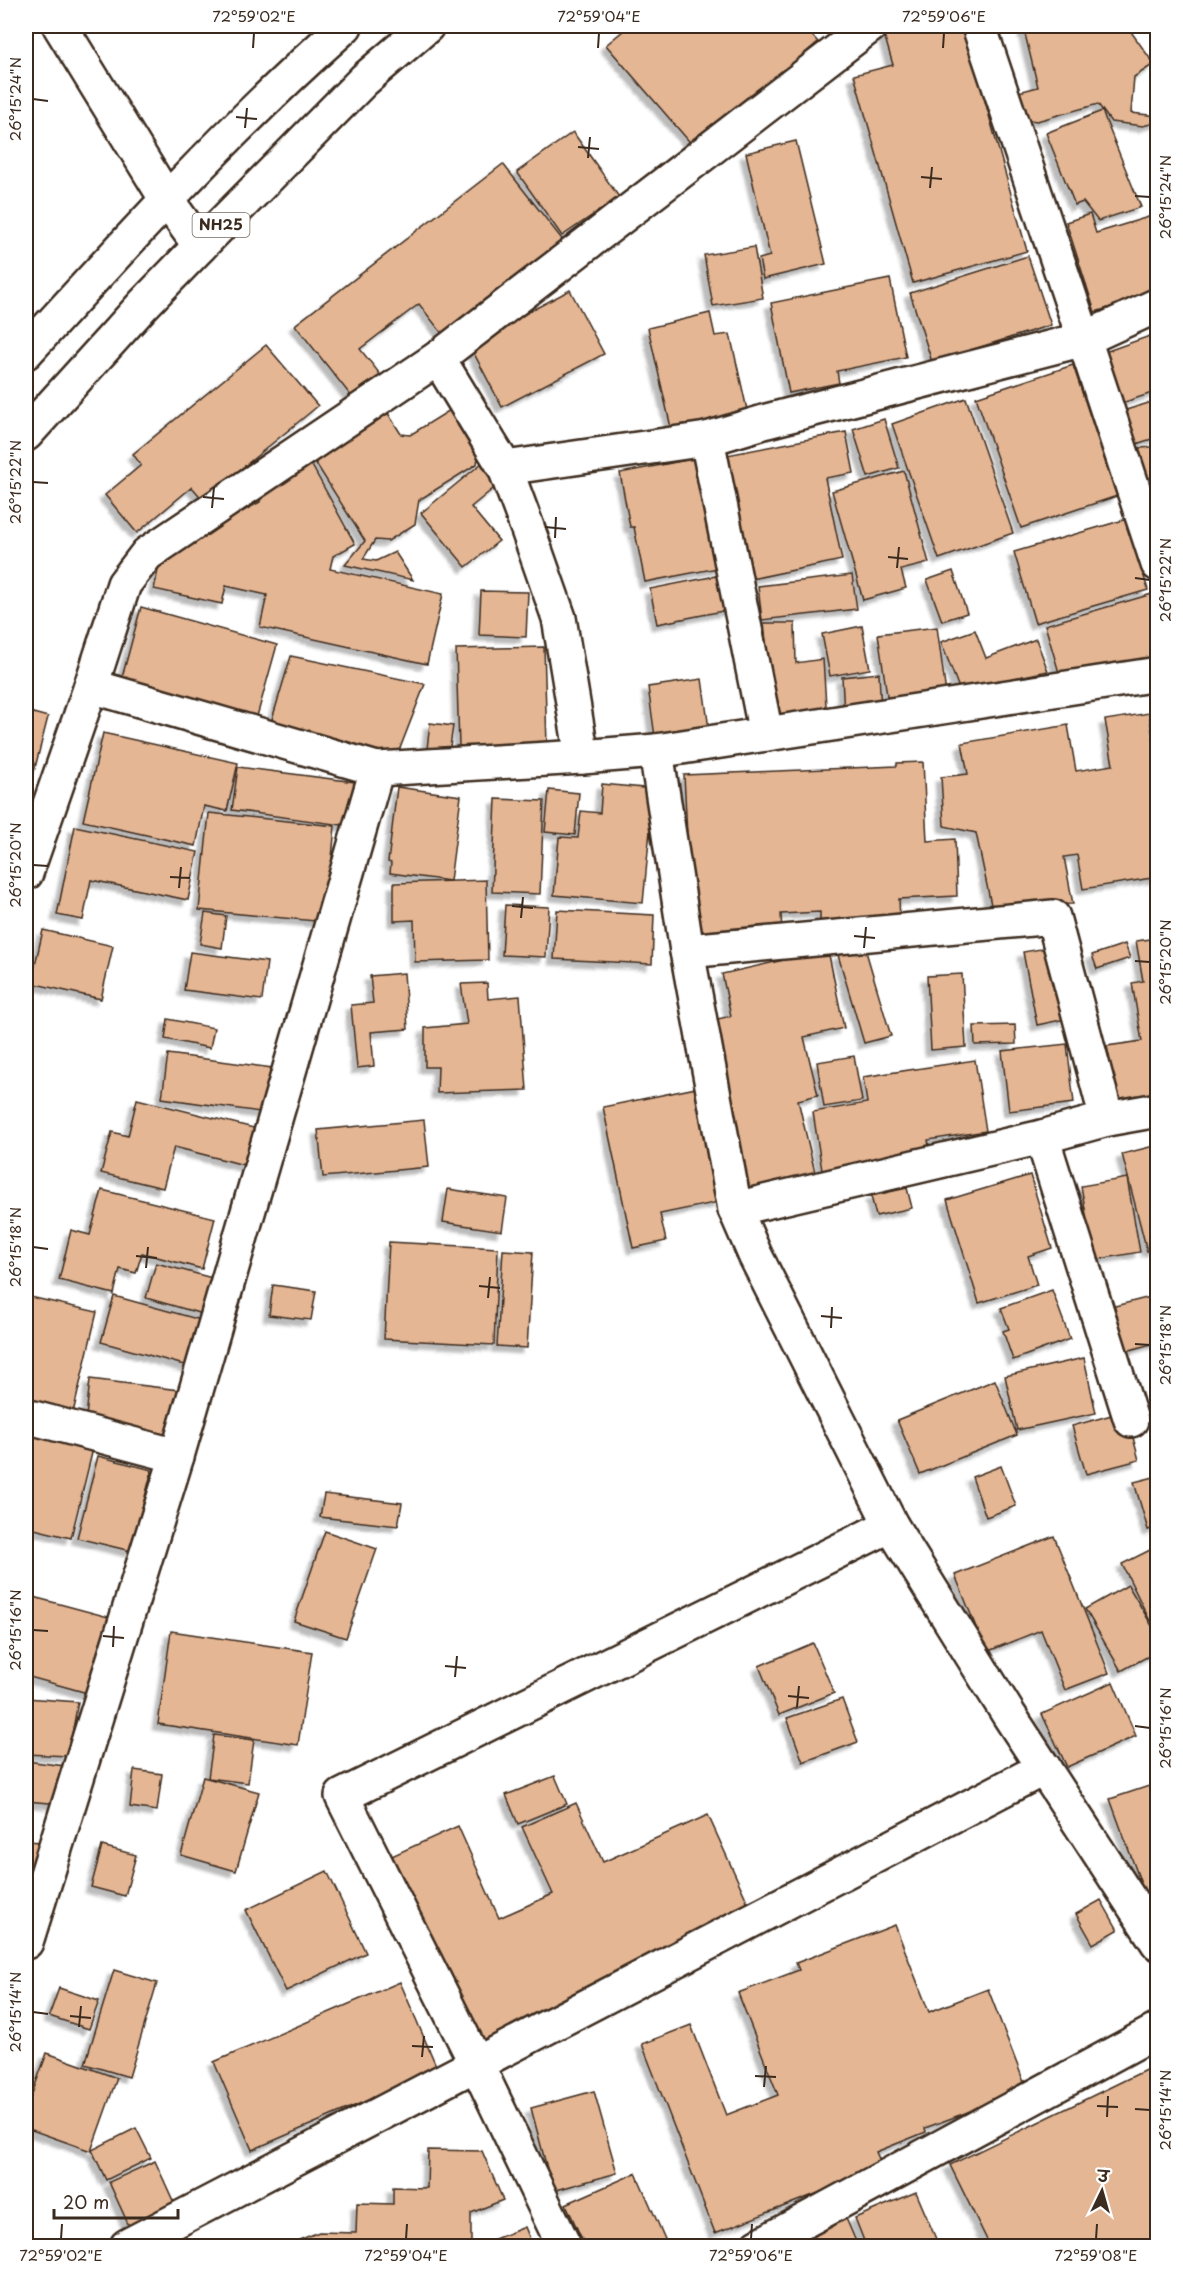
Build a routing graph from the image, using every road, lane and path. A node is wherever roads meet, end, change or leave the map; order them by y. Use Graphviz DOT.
graph roads {
  1 [pos="60,26"];
  2 [pos="345,26"];
  3 [pos="427,26"];
  4 [pos="870,26"];
  5 [pos="979,26"];
  6 [pos="167,200"];
  7 [pos="201,246"];
  8 [pos="1158,305"];
  9 [pos="1083,339"];
  10 [pos="26,352"];
  11 [pos="438,358"];
  12 [pos="26,434"];
  13 [pos="706,439"];
  14 [pos="505,468"];
  15 [pos="1158,564"];
  16 [pos="1157,678"];
  17 [pos="91,686"];
  18 [pos="766,734"];
  19 [pos="656,751"];
  20 [pos="582,757"];
  21 [pos="377,769"];
  22 [pos="26,873"];
  23 [pos="687,951"];
  24 [pos="1158,1110"];
  25 [pos="1107,1119"];
  26 [pos="1042,1137"];
  27 [pos="735,1209"];
  28 [pos="26,1416"];
  29 [pos="1131,1420"];
  30 [pos="177,1456"];
  31 [pos="891,1525"];
  32 [pos="1044,1768"];
  33 [pos="26,1942"];
  34 [pos="1158,1943"];
  35 [pos="1158,2030"];
  36 [pos="477,2065"];
  37 [pos="127,2247"];
  38 [pos="564,2247"];
  39 [pos="759,2247"];
  1 -- 6 [label="street"];
  2 -- 6 [label="street"];
  3 -- 7 [label="street, NH25"];
  4 -- 11 [label="street"];
  5 -- 9 [label="street"];
  6 -- 7 [label="street"];
  6 -- 10 [label="street"];
  7 -- 12 [label="street, NH25"];
  8 -- 9 [label="street"];
  9 -- 13 [label="street"];
  9 -- 15 [label="street"];
  11 -- 14 [label="street"];
  11 -- 17 [label="street"];
  13 -- 14 [label="street"];
  13 -- 18 [label="street"];
  14 -- 20 [label="street"];
  16 -- 18 [label="street"];
  17 -- 21 [label="street"];
  17 -- 22 [label="street"];
  18 -- 19 [label="street"];
  19 -- 20 [label="street"];
  19 -- 23 [label="street"];
  20 -- 21 [label="street"];
  21 -- 30 [label="street"];
  23 -- 25 [label="street"];
  23 -- 27 [label="street"];
  24 -- 25 [label="street"];
  25 -- 26 [label="street"];
  26 -- 27 [label="street"];
  26 -- 29 [label="street"];
  27 -- 31 [label="street"];
  28 -- 30 [label="street"];
  30 -- 33 [label="street"];
  31 -- 32 [label="street"];
  31 -- 36 [label="street"];
  32 -- 34 [label="street"];
  32 -- 36 [label="street"];
  35 -- 39 [label="street"];
  36 -- 37 [label="street"];
  36 -- 38 [label="street"];
}
